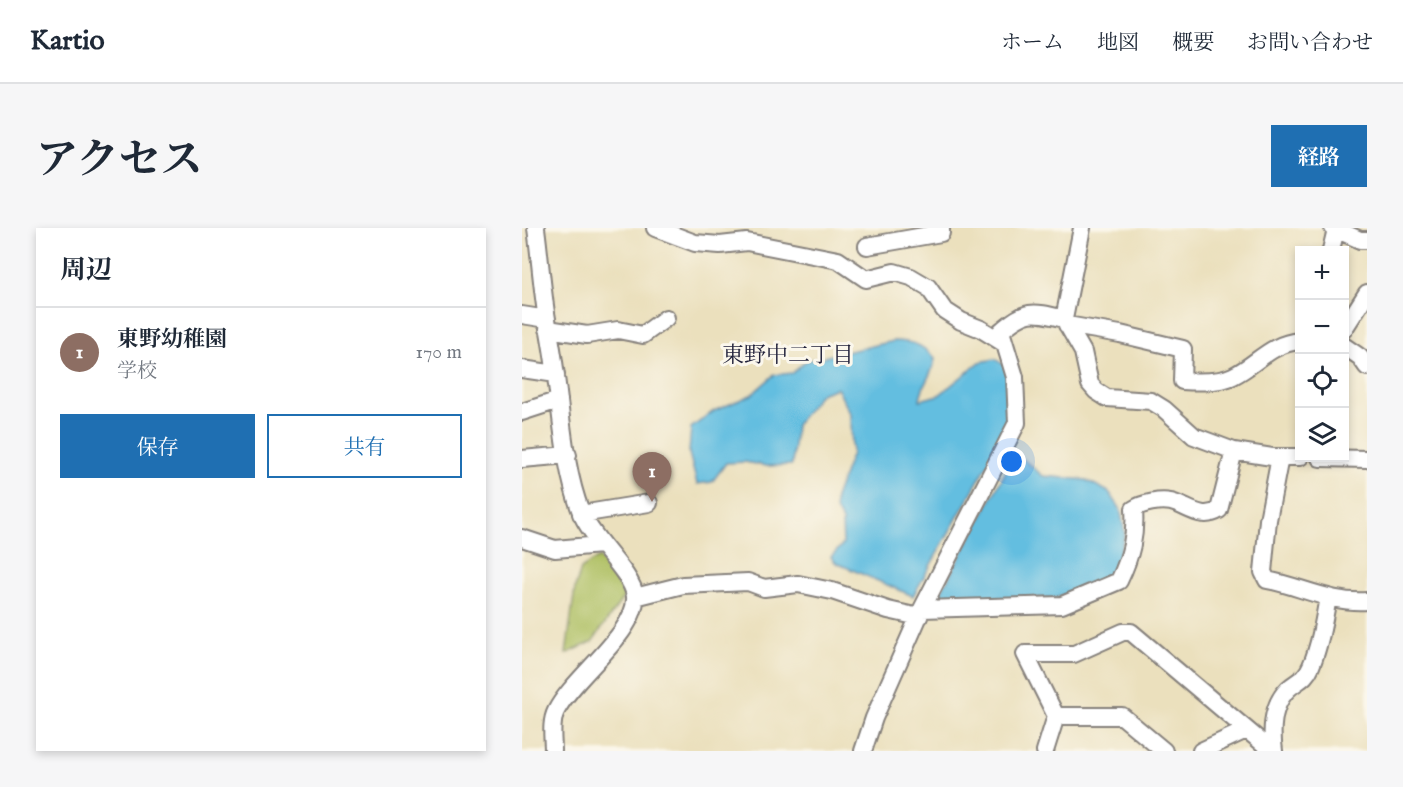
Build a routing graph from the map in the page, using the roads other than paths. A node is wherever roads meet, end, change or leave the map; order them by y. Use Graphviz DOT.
graph roads {
  1 [pos="536,228"];
  2 [pos="655,228"];
  3 [pos="941,228"];
  4 [pos="1082,228"];
  5 [pos="1335,228"];
  6 [pos="1367,240"];
  7 [pos="867,246"];
  8 [pos="1332,246"];
  9 [pos="1367,293"];
  10 [pos="522,315"];
  11 [pos="666,318"];
  12 [pos="1349,321"];
  13 [pos="1065,322"];
  14 [pos="548,324"];
  15 [pos="1295,342"];
  16 [pos="1005,344"];
  17 [pos="1349,349"];
  18 [pos="1367,367"];
  19 [pos="522,369"];
  20 [pos="556,374"];
  21 [pos="559,400"];
  22 [pos="522,412"];
  23 [pos="1234,451"];
  24 [pos="568,455"];
  25 [pos="1280,456"];
  26 [pos="1295,457"];
  27 [pos="522,459"];
  28 [pos="1349,459"];
  29 [pos="1367,459"];
  30 [pos="649,503"];
  31 [pos="581,514"];
  32 [pos="522,538"];
  33 [pos="601,545"];
  34 [pos="635,597"];
  35 [pos="1328,597"];
  36 [pos="1367,601"];
  37 [pos="921,613"];
  38 [pos="1056,716"];
  39 [pos="1246,730"];
  40 [pos="553,751"];
  41 [pos="863,751"];
  42 [pos="1045,751"];
  43 [pos="1164,751"];
  44 [pos="1201,751"];
  45 [pos="1273,751"];
  1 -- 14 [label="street"];
  2 -- 16 [label="street"];
  3 -- 7 [label="street"];
  4 -- 13 [label="street"];
  5 -- 6 [label="street"];
  5 -- 8 [label="street"];
  9 -- 12 [label="street"];
  10 -- 14 [label="street"];
  11 -- 14 [label="street"];
  13 -- 15 [label="street"];
  13 -- 16 [label="street"];
  13 -- 23 [label="street"];
  14 -- 20 [label="street"];
  16 -- 37 [label="street"];
  17 -- 18 [label="street"];
  19 -- 20 [label="street"];
  20 -- 21 [label="street"];
  21 -- 22 [label="street"];
  21 -- 24 [label="street"];
  23 -- 25 [label="street"];
  23 -- 37 [label="street"];
  24 -- 27 [label="street"];
  24 -- 31 [label="street"];
  25 -- 26 [label="street"];
  25 -- 35 [label="street"];
  28 -- 29 [label="street"];
  30 -- 31 [label="street"];
  31 -- 33 [label="street"];
  32 -- 33 [label="street"];
  33 -- 34 [label="street"];
  34 -- 37 [label="street"];
  34 -- 40 [label="street"];
  35 -- 36 [label="street"];
  35 -- 45 [label="street"];
  37 -- 41 [label="street"];
  38 -- 39 [label="street"];
  38 -- 42 [label="street"];
  38 -- 43 [label="street"];
  39 -- 44 [label="street"];
  39 -- 45 [label="street"];
}
